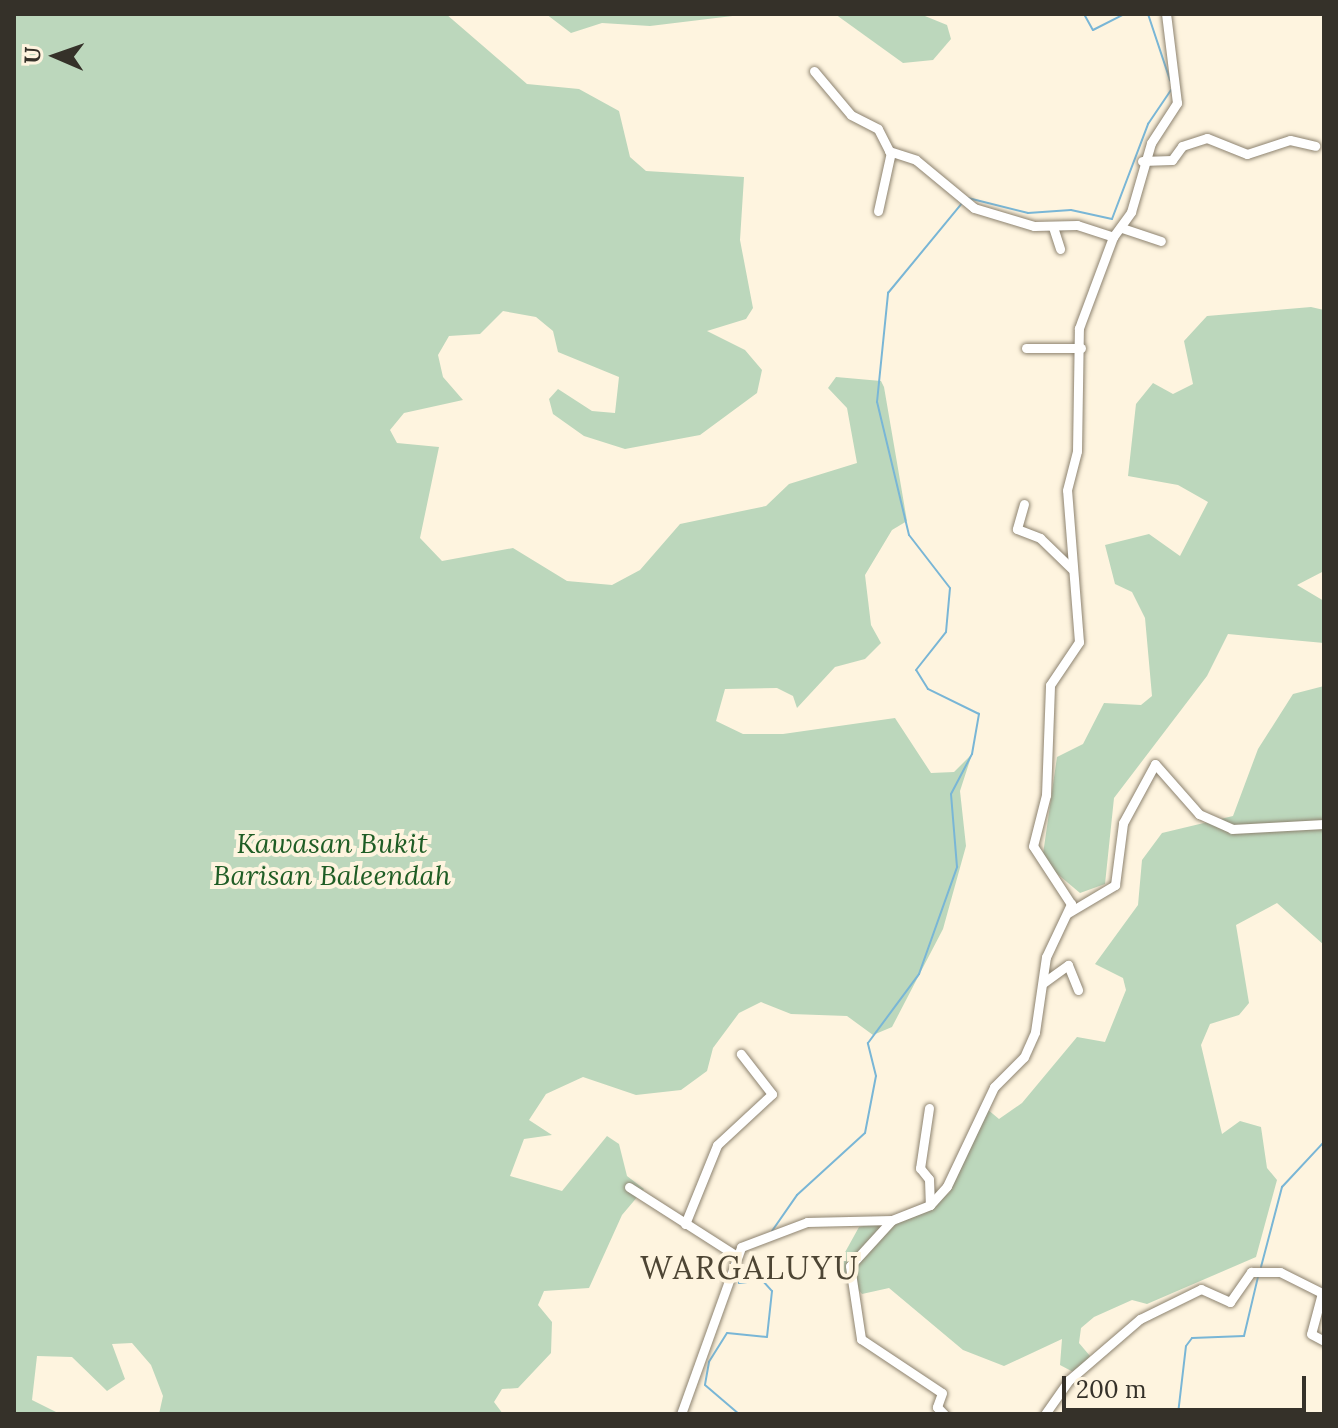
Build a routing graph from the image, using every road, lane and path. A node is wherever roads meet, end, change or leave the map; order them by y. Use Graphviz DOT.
graph roads {
  1 [pos="1166,14"];
  2 [pos="814,71"];
  3 [pos="1315,146"];
  4 [pos="891,152"];
  5 [pos="1142,161"];
  6 [pos="878,211"];
  7 [pos="1053,227"];
  8 [pos="1122,228"];
  9 [pos="1113,237"];
  10 [pos="1161,241"];
  11 [pos="1060,249"];
  12 [pos="1026,348"];
  13 [pos="1081,348"];
  14 [pos="1024,504"];
  15 [pos="1073,570"];
  16 [pos="1324,824"];
  17 [pos="1068,913"];
  18 [pos="1043,983"];
  19 [pos="1078,990"];
  20 [pos="741,1054"];
  21 [pos="929,1108"];
  22 [pos="629,1187"];
  23 [pos="930,1205"];
  24 [pos="892,1220"];
  25 [pos="685,1224"];
  26 [pos="737,1256"];
  27 [pos="1324,1341"];
  28 [pos="681,1414"];
  29 [pos="944,1414"];
  30 [pos="1045,1414"];
  1 -- 5 [label="street"];
  2 -- 4 [label="street"];
  3 -- 5 [label="street"];
  4 -- 6 [label="street"];
  4 -- 7 [label="street"];
  5 -- 8 [label="street"];
  7 -- 9 [label="street"];
  7 -- 11 [label="street"];
  8 -- 9 [label="street"];
  8 -- 10 [label="street"];
  9 -- 13 [label="street"];
  12 -- 13 [label="street"];
  13 -- 15 [label="street"];
  14 -- 15 [label="street"];
  15 -- 17 [label="street"];
  16 -- 17 [label="street"];
  17 -- 18 [label="street"];
  18 -- 19 [label="street"];
  18 -- 23 [label="street"];
  20 -- 25 [label="street"];
  21 -- 23 [label="street"];
  22 -- 25 [label="street"];
  23 -- 24 [label="street"];
  24 -- 26 [label="street"];
  24 -- 29 [label="street"];
  25 -- 26 [label="street"];
  26 -- 28 [label="street"];
  27 -- 30 [label="street"];
}
